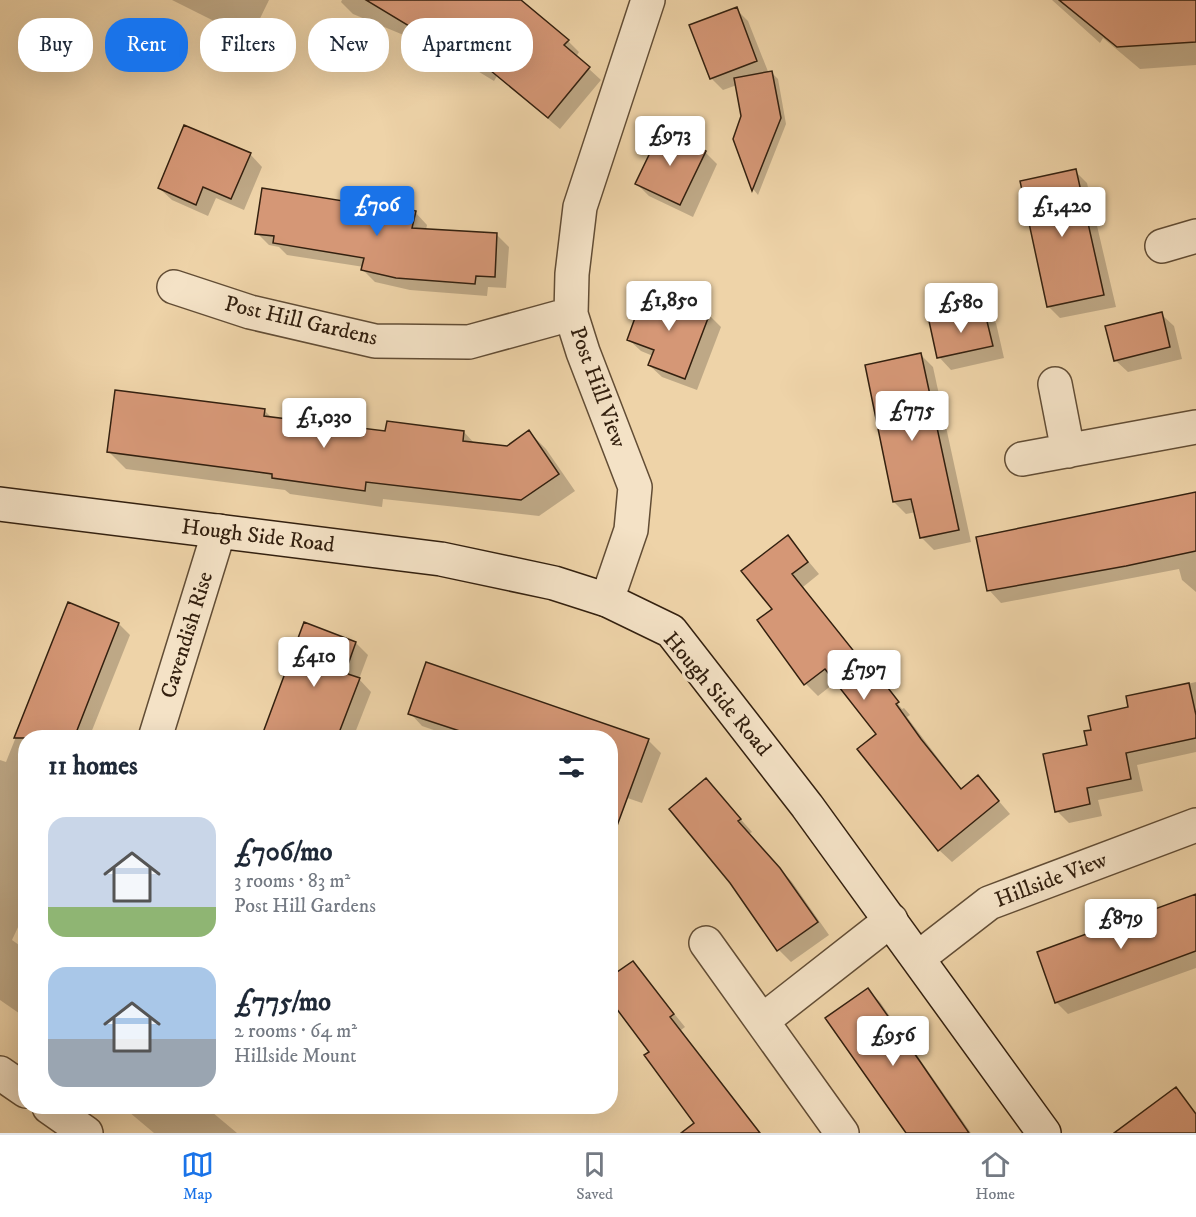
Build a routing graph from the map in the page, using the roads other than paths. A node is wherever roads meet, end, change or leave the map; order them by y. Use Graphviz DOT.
graph roads {
  1 [pos="648,0"];
  2 [pos="1196,236"];
  3 [pos="1162,246"];
  4 [pos="174,287"];
  5 [pos="571,314"];
  6 [pos="1055,384"];
  7 [pos="1196,427"];
  8 [pos="1068,451"];
  9 [pos="1022,459"];
  10 [pos="0,504"];
  11 [pos="219,531"];
  12 [pos="607,600"];
  13 [pos="157,730"];
  14 [pos="1196,825"];
  15 [pos="891,920"];
  16 [pos="706,943"];
  17 [pos="918,958"];
  18 [pos="762,1021"];
  19 [pos="0,1073"];
  20 [pos="18,1085"];
  21 [pos="59,1114"];
  22 [pos="1036,1130"];
  23 [pos="86,1133"];
  24 [pos="842,1133"];
  1 -- 5 [label="street, Post Hill View"];
  2 -- 3 [label="street"];
  4 -- 5 [label="street, Post Hill Gardens"];
  5 -- 12 [label="street, Post Hill View"];
  6 -- 8 [label="street"];
  7 -- 8 [label="street"];
  8 -- 9 [label="street"];
  10 -- 11 [label="street, Hough Side Road"];
  11 -- 12 [label="street, Hough Side Road"];
  11 -- 13 [label="street, Cavendish Rise"];
  12 -- 15 [label="street, Hough Side Road"];
  14 -- 17 [label="street, Hillside View"];
  15 -- 17 [label="street, Hough Side Road"];
  15 -- 18 [label="street"];
  16 -- 18 [label="street"];
  17 -- 22 [label="street, Hough Side Road"];
  18 -- 24 [label="street"];
  19 -- 20 [label="street"];
  21 -- 23 [label="street"];
}
